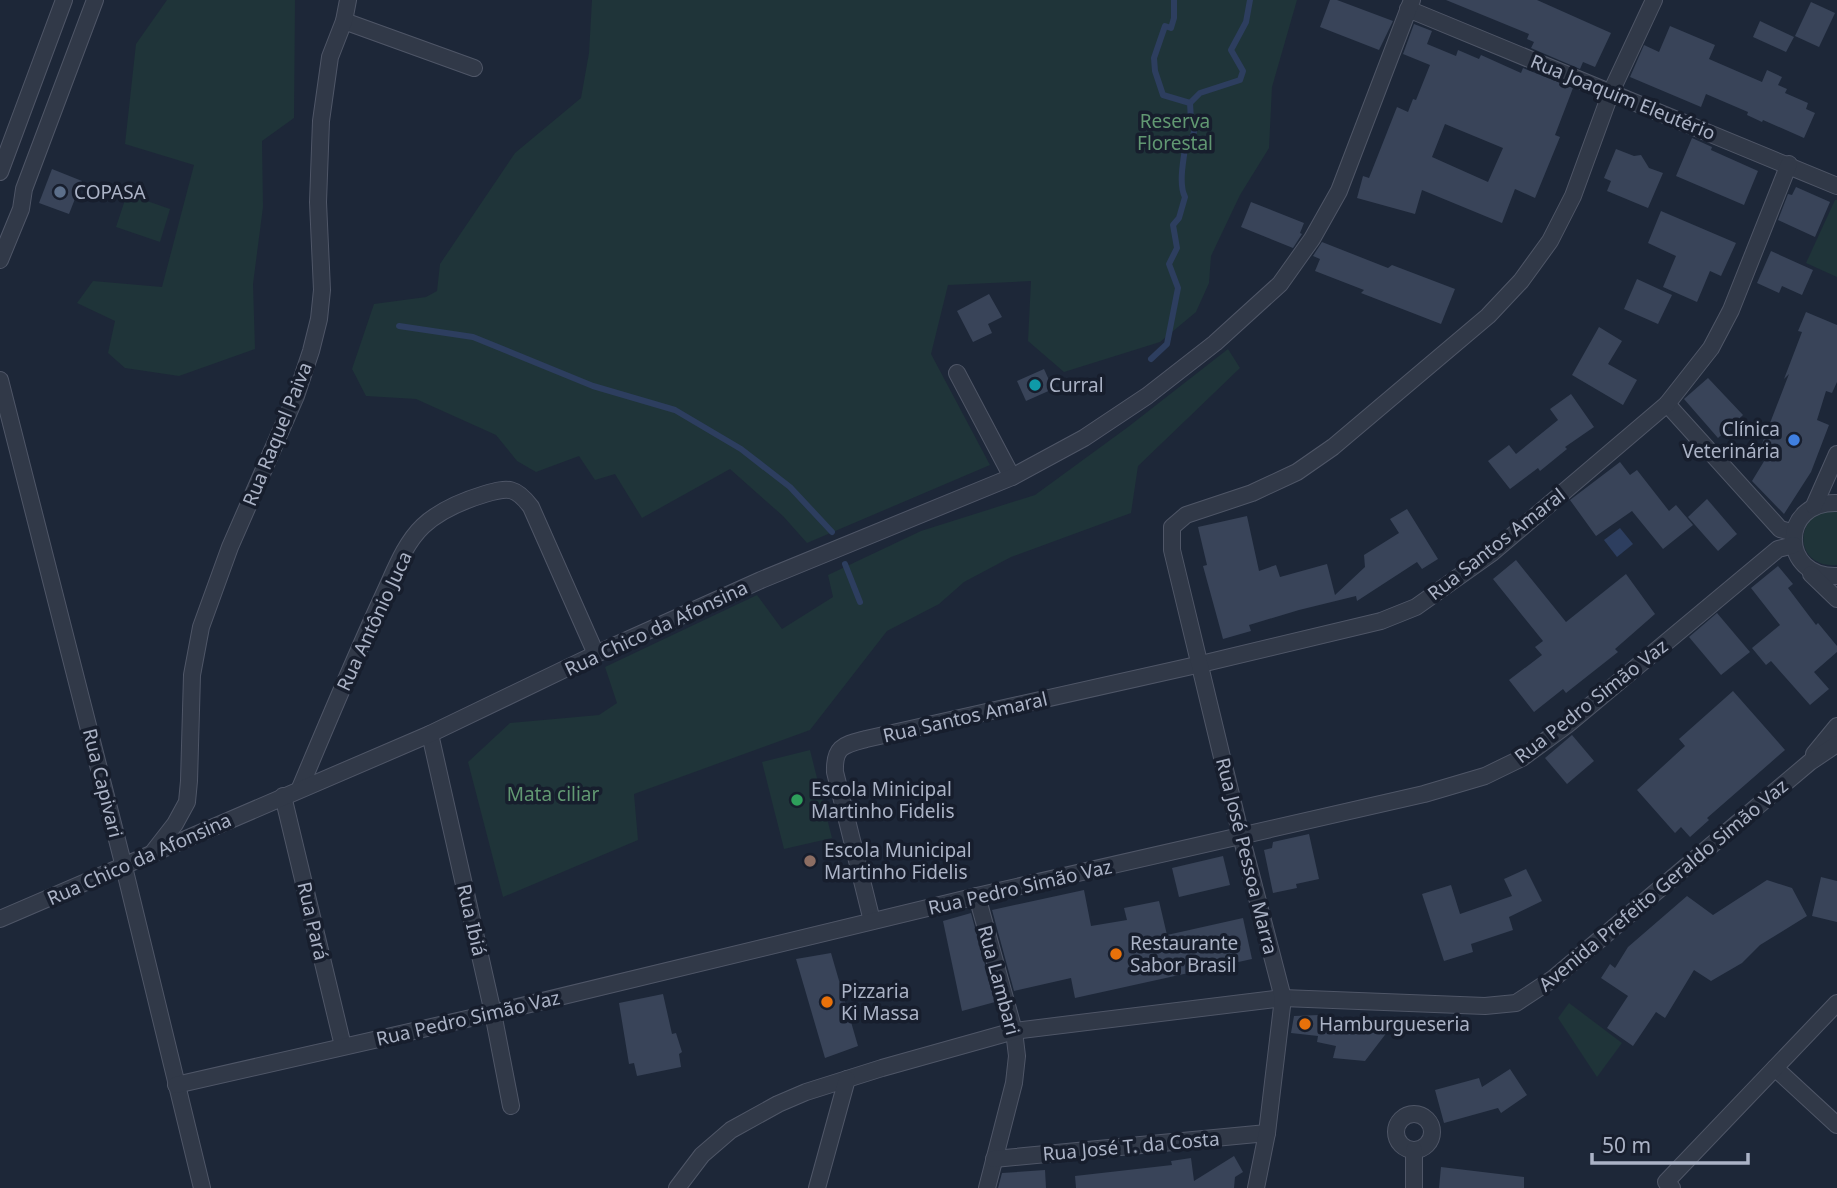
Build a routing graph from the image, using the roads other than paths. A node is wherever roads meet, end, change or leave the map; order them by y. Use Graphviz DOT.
graph roads {
  1 [pos="64,0"];
  2 [pos="95,0"];
  3 [pos="348,0"];
  4 [pos="1654,0"];
  5 [pos="1410,4"];
  6 [pos="344,21"];
  7 [pos="474,68"];
  8 [pos="1611,92"];
  9 [pos="1789,164"];
  10 [pos="0,172"];
  11 [pos="1837,186"];
  12 [pos="0,260"];
  13 [pos="957,373"];
  14 [pos="0,380"];
  15 [pos="1667,404"];
  16 [pos="1837,454"];
  17 [pos="1012,477"];
  18 [pos="1837,503"];
  19 [pos="1814,506"];
  20 [pos="1794,539"];
  21 [pos="1805,566"];
  22 [pos="1837,576"];
  23 [pos="1837,598"];
  24 [pos="596,654"];
  25 [pos="1201,664"];
  26 [pos="1837,726"];
  27 [pos="430,734"];
  28 [pos="1837,744"];
  29 [pos="1806,766"];
  30 [pos="300,788"];
  31 [pos="284,796"];
  32 [pos="1241,836"];
  33 [pos="153,853"];
  34 [pos="124,867"];
  35 [pos="977,896"];
  36 [pos="0,919"];
  37 [pos="873,920"];
  38 [pos="1283,998"];
  39 [pos="1837,1003"];
  40 [pos="493,1013"];
  41 [pos="1014,1031"];
  42 [pos="344,1046"];
  43 [pos="1775,1068"];
  44 [pos="847,1079"];
  45 [pos="176,1086"];
  46 [pos="510,1106"];
  47 [pos="1837,1125"];
  48 [pos="1267,1133"];
  49 [pos="1414,1150"];
  50 [pos="994,1159"];
  51 [pos="1669,1185"];
  52 [pos="202,1188"];
  53 [pos="677,1188"];
  54 [pos="817,1188"];
  55 [pos="987,1188"];
  56 [pos="1256,1188"];
  57 [pos="1414,1188"];
  1 -- 10 [label="street"];
  2 -- 12 [label="street"];
  3 -- 6 [label="street, Rua Raquel Paiva"];
  4 -- 8 [label="street"];
  5 -- 8 [label="street, Rua Joaquim Eleutério"];
  5 -- 17 [label="street, Rua Chico da Afonsina"];
  6 -- 7 [label="street"];
  6 -- 33 [label="street, Rua Raquel Paiva"];
  8 -- 9 [label="street, Rua Joaquim Eleutério"];
  8 -- 25 [label="street, Rua José Pessoa Marra"];
  9 -- 11 [label="street, Rua Joaquim Eleutério"];
  9 -- 15 [label="street, Rua Santos Amaral"];
  13 -- 17 [label="street"];
  14 -- 34 [label="street, Rua Capivari"];
  15 -- 20 [label="street"];
  15 -- 25 [label="street, Rua Santos Amaral"];
  16 -- 19 [label="street"];
  17 -- 24 [label="street, Rua Chico da Afonsina"];
  18 -- 19 [label="street"];
  19 -- 20 [label="street"];
  20 -- 21 [label="street"];
  20 -- 32 [label="street, Rua Pedro Simão Vaz"];
  21 -- 22 [label="street"];
  21 -- 23 [label="street"];
  24 -- 27 [label="street, Rua Chico da Afonsina"];
  24 -- 30 [label="street, Rua Antônio Juca"];
  25 -- 32 [label="street, Rua José Pessoa Marra"];
  25 -- 37 [label="street, Rua Santos Amaral"];
  26 -- 29 [label="street"];
  27 -- 30 [label="street, Rua Chico da Afonsina"];
  27 -- 40 [label="street, Rua Ibiá"];
  28 -- 29 [label="street"];
  29 -- 38 [label="street, Avenida Prefeito Geraldo Simão Vaz"];
  30 -- 31 [label="street, Rua Chico da Afonsina"];
  31 -- 33 [label="street, Rua Chico da Afonsina"];
  31 -- 42 [label="street, Rua Pará"];
  32 -- 35 [label="street, Rua Pedro Simão Vaz"];
  32 -- 38 [label="street, Rua José Pessoa Marra"];
  33 -- 34 [label="street, Rua Chico da Afonsina"];
  34 -- 36 [label="street, Rua Chico da Afonsina"];
  34 -- 45 [label="street, Rua Capivari"];
  35 -- 37 [label="street, Rua Pedro Simão Vaz"];
  35 -- 41 [label="street, Rua Lambari"];
  37 -- 40 [label="street, Rua Pedro Simão Vaz"];
  38 -- 41 [label="street, Avenida Prefeito Geraldo Simão Vaz"];
  38 -- 48 [label="street, Rua José Pessoa Marra"];
  39 -- 43 [label="street"];
  40 -- 42 [label="street, Rua Pedro Simão Vaz"];
  40 -- 46 [label="street, Rua Ibiá"];
  41 -- 44 [label="street, Avenida Prefeito Geraldo Simão Vaz"];
  41 -- 50 [label="street, Rua Lambari"];
  42 -- 45 [label="street, Rua Pedro Simão Vaz"];
  43 -- 47 [label="street"];
  43 -- 51 [label="street"];
  44 -- 53 [label="street, Avenida Prefeito Geraldo Simão Vaz"];
  44 -- 54 [label="street"];
  45 -- 52 [label="street, Rua Capivari"];
  48 -- 50 [label="street, Rua José T. da Costa"];
  48 -- 56 [label="street, Rua José Pessoa Marra"];
  49 -- 57 [label="street"];
  50 -- 55 [label="street, Rua Lambari"];
}
